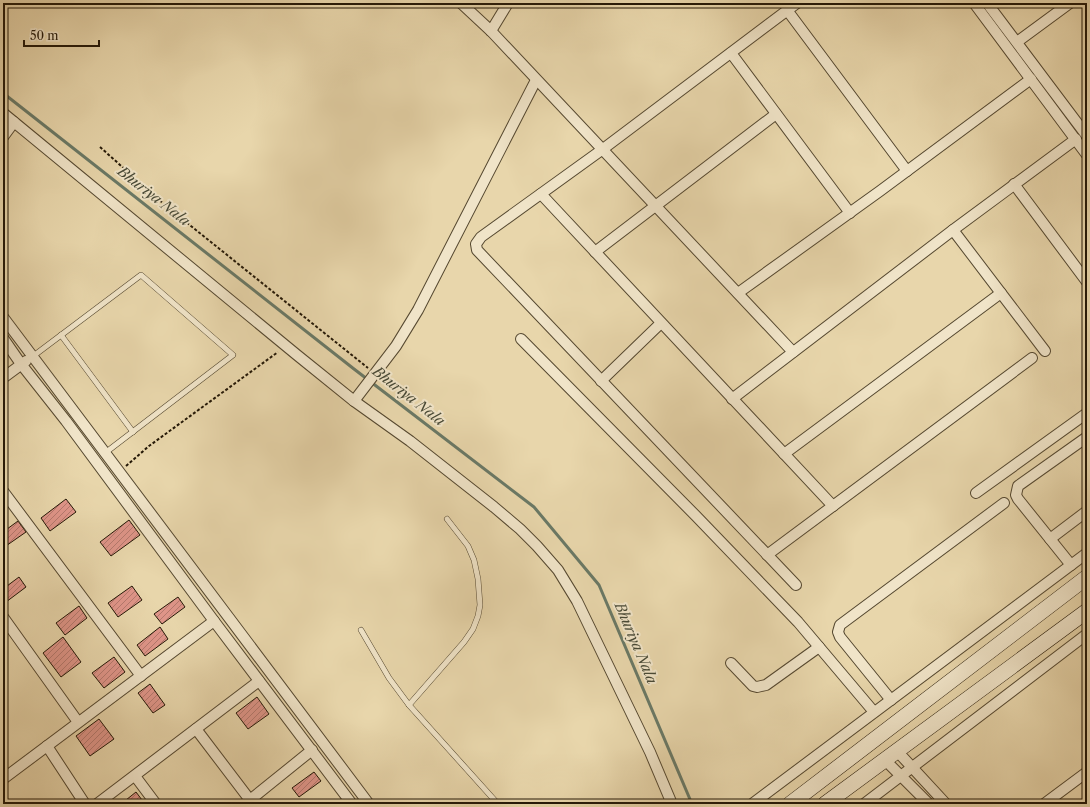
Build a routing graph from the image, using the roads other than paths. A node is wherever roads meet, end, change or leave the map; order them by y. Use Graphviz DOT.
graph roads {
  1 [pos="461,3"];
  2 [pos="508,3"];
  3 [pos="797,3"];
  4 [pos="974,3"];
  5 [pos="987,3"];
  6 [pos="1070,3"];
  7 [pos="787,10"];
  8 [pos="491,31"];
  9 [pos="1017,42"];
  10 [pos="731,53"];
  11 [pos="1031,79"];
  12 [pos="536,80"];
  13 [pos="3,113"];
  14 [pos="776,114"];
  15 [pos="14,122"];
  16 [pos="1087,136"];
  17 [pos="3,137"];
  18 [pos="1076,139"];
  19 [pos="603,150"];
  20 [pos="1087,155"];
  21 [pos="907,171"];
  22 [pos="1014,184"];
  23 [pos="541,194"];
  24 [pos="656,205"];
  25 [pos="850,213"];
  26 [pos="953,230"];
  27 [pos="595,252"];
  28 [pos="1087,282"];
  29 [pos="738,293"];
  30 [pos="1002,293"];
  31 [pos="3,317"];
  32 [pos="661,323"];
  33 [pos="61,335"];
  34 [pos="3,338"];
  35 [pos="521,339"];
  36 [pos="1045,351"];
  37 [pos="793,352"];
  38 [pos="32,357"];
  39 [pos="1032,358"];
  40 [pos="21,364"];
  41 [pos="3,378"];
  42 [pos="601,381"];
  43 [pos="357,397"];
  44 [pos="732,398"];
  45 [pos="1087,414"];
  46 [pos="133,432"];
  47 [pos="1087,437"];
  48 [pos="105,453"];
  49 [pos="784,454"];
  50 [pos="3,491"];
  51 [pos="976,493"];
  52 [pos="1004,504"];
  53 [pos="833,506"];
  54 [pos="1087,511"];
  55 [pos="447,519"];
  56 [pos="1050,539"];
  57 [pos="1087,553"];
  58 [pos="767,555"];
  59 [pos="1070,565"];
  60 [pos="1087,577"];
  61 [pos="796,585"];
  62 [pos="1087,611"];
  63 [pos="3,617"];
  64 [pos="214,622"];
  65 [pos="361,630"];
  66 [pos="1087,634"];
  67 [pos="820,647"];
  68 [pos="731,663"];
  69 [pos="141,676"];
  70 [pos="259,681"];
  71 [pos="891,700"];
  72 [pos="408,705"];
  73 [pos="874,712"];
  74 [pos="78,722"];
  75 [pos="196,729"];
  76 [pos="47,746"];
  77 [pos="312,750"];
  78 [pos="891,755"];
  79 [pos="912,767"];
  80 [pos="1087,772"];
  81 [pos="901,775"];
  82 [pos="135,776"];
  83 [pos="3,779"];
  84 [pos="252,802"];
  85 [pos="1048,803"];
  86 [pos="85,804"];
  87 [pos="97,804"];
  88 [pos="156,804"];
  89 [pos="352,804"];
  90 [pos="369,804"];
  91 [pos="498,804"];
  92 [pos="672,804"];
  93 [pos="752,804"];
  94 [pos="790,804"];
  95 [pos="825,804"];
  96 [pos="864,804"];
  97 [pos="929,804"];
  98 [pos="946,804"];
  1 -- 8 [label="street"];
  2 -- 8 [label="street"];
  3 -- 7 [label="street"];
  4 -- 11 [label="street"];
  5 -- 9 [label="street"];
  6 -- 9 [label="street"];
  7 -- 10 [label="street"];
  7 -- 21 [label="street"];
  8 -- 12 [label="street"];
  9 -- 16 [label="street"];
  10 -- 14 [label="street"];
  10 -- 19 [label="street"];
  11 -- 18 [label="street"];
  11 -- 21 [label="street"];
  12 -- 19 [label="street"];
  12 -- 43 [label="street"];
  13 -- 15 [label="street"];
  14 -- 24 [label="street"];
  14 -- 25 [label="street"];
  15 -- 17 [label="street"];
  15 -- 43 [label="street"];
  18 -- 20 [label="street"];
  18 -- 22 [label="street"];
  19 -- 23 [label="street"];
  19 -- 24 [label="street"];
  21 -- 25 [label="street"];
  22 -- 26 [label="street"];
  22 -- 28 [label="street"];
  23 -- 27 [label="street"];
  23 -- 42 [label="street"];
  24 -- 27 [label="street"];
  24 -- 29 [label="street"];
  25 -- 29 [label="street"];
  26 -- 30 [label="street"];
  26 -- 37 [label="street"];
  27 -- 32 [label="street"];
  29 -- 37 [label="street"];
  30 -- 36 [label="street"];
  30 -- 49 [label="street"];
  31 -- 38 [label="street"];
  32 -- 42 [label="street"];
  32 -- 44 [label="street"];
  33 -- 38 [label="lane"];
  33 -- 46 [label="lane"];
  33 -- 46 [label="lane"];
  34 -- 40 [label="street"];
  35 -- 67 [label="street"];
  37 -- 44 [label="street"];
  38 -- 40 [label="street"];
  38 -- 48 [label="street"];
  39 -- 53 [label="street"];
  40 -- 41 [label="street"];
  40 -- 64 [label="street"];
  42 -- 58 [label="street"];
  43 -- 92 [label="street"];
  44 -- 49 [label="street"];
  45 -- 51 [label="street"];
  46 -- 48 [label="lane"];
  47 -- 56 [label="street"];
  48 -- 90 [label="street"];
  49 -- 53 [label="street"];
  50 -- 69 [label="street"];
  52 -- 71 [label="street"];
  53 -- 58 [label="street"];
  54 -- 56 [label="street"];
  55 -- 72 [label="lane"];
  56 -- 59 [label="street"];
  57 -- 59 [label="street"];
  58 -- 61 [label="street"];
  59 -- 71 [label="street"];
  60 -- 94 [label="street"];
  62 -- 78 [label="street"];
  63 -- 74 [label="street"];
  64 -- 69 [label="street"];
  64 -- 70 [label="street"];
  65 -- 72 [label="lane"];
  66 -- 79 [label="street"];
  67 -- 68 [label="street"];
  67 -- 73 [label="street"];
  69 -- 74 [label="street"];
  70 -- 75 [label="street"];
  70 -- 77 [label="street"];
  71 -- 73 [label="street"];
  72 -- 91 [label="lane"];
  73 -- 93 [label="street"];
  74 -- 76 [label="street"];
  75 -- 82 [label="street"];
  75 -- 84 [label="street"];
  76 -- 83 [label="street"];
  76 -- 86 [label="street"];
  77 -- 84 [label="street"];
  77 -- 89 [label="street"];
  78 -- 79 [label="street"];
  78 -- 81 [label="street"];
  78 -- 95 [label="street"];
  79 -- 81 [label="street"];
  79 -- 98 [label="street"];
  80 -- 85 [label="street"];
  81 -- 96 [label="street"];
  81 -- 97 [label="street"];
  82 -- 87 [label="street"];
  82 -- 88 [label="street"];
}
